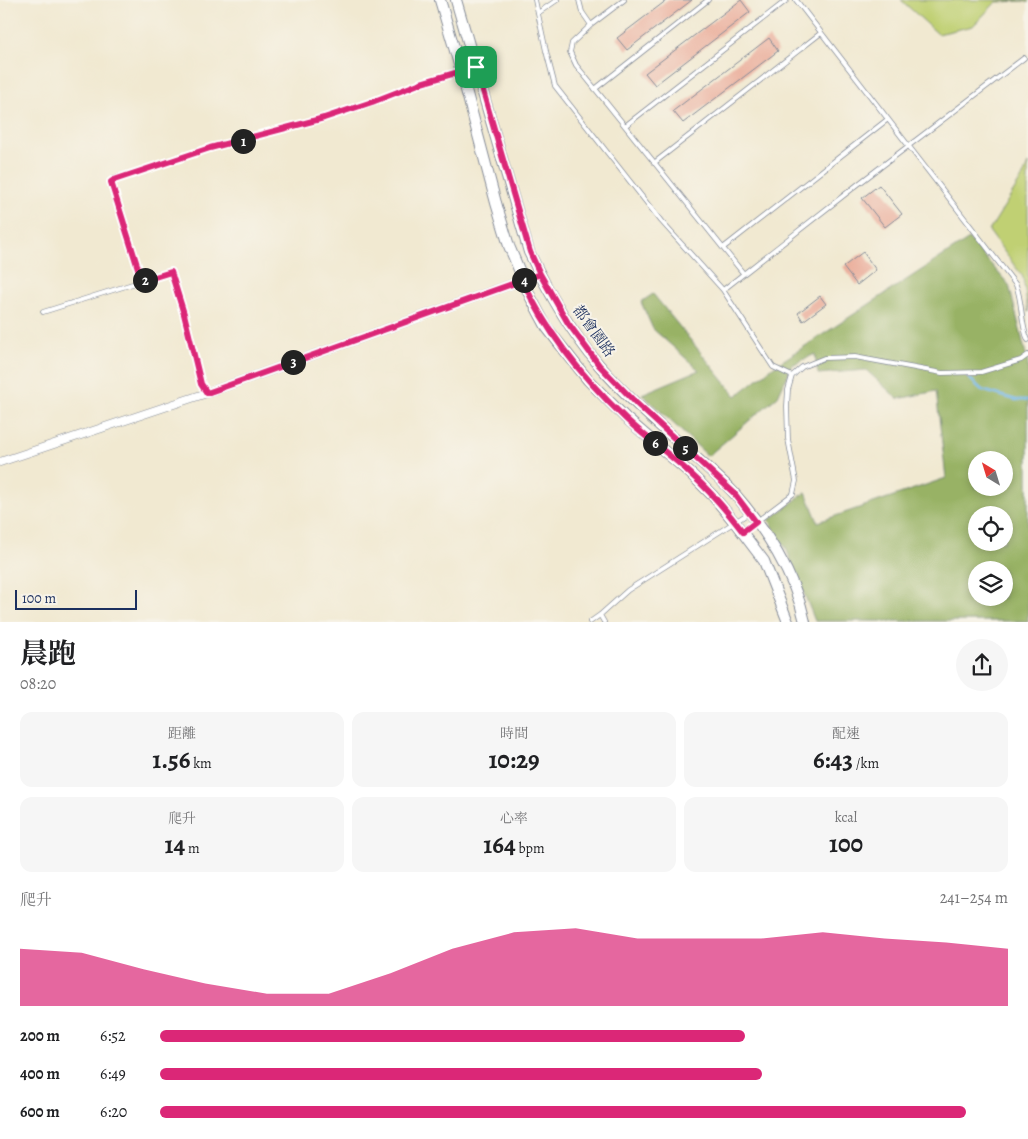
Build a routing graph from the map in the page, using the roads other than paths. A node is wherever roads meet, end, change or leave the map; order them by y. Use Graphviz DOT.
graph roads {
  1 [pos="440,0"];
  2 [pos="456,0"];
  3 [pos="536,0"];
  4 [pos="557,0"];
  5 [pos="579,0"];
  6 [pos="624,0"];
  7 [pos="708,0"];
  8 [pos="788,0"];
  9 [pos="796,0"];
  10 [pos="538,13"];
  11 [pos="590,25"];
  12 [pos="821,33"];
  13 [pos="1024,58"];
  14 [pos="476,67"];
  15 [pos="461,71"];
  16 [pos="595,89"];
  17 [pos="888,120"];
  18 [pos="625,126"];
  19 [pos="908,145"];
  20 [pos="654,163"];
  21 [pos="723,248"];
  22 [pos="743,273"];
  23 [pos="540,274"];
  24 [pos="142,281"];
  25 [pos="523,281"];
  26 [pos="723,290"];
  27 [pos="43,312"];
  28 [pos="1028,340"];
  29 [pos="1028,355"];
  30 [pos="792,376"];
  31 [pos="207,393"];
  32 [pos="0,462"];
  33 [pos="749,513"];
  34 [pos="735,522"];
  35 [pos="756,522"];
  36 [pos="743,532"];
  37 [pos="600,615"];
  38 [pos="590,622"];
  39 [pos="604,622"];
  40 [pos="788,622"];
  41 [pos="805,622"];
  1 -- 15 [label="street"];
  2 -- 14 [label="street, 都會園路"];
  3 -- 10 [label="lane"];
  4 -- 10 [label="lane"];
  5 -- 11 [label="lane"];
  6 -- 11 [label="lane"];
  7 -- 16 [label="lane"];
  8 -- 18 [label="lane"];
  9 -- 12 [label="lane"];
  10 -- 26 [label="lane"];
  11 -- 16 [label="lane"];
  12 -- 17 [label="lane"];
  12 -- 20 [label="lane"];
  13 -- 19 [label="lane"];
  14 -- 15 [label="lane"];
  14 -- 23 [label="street, 都會園路"];
  15 -- 24 [label="lane"];
  15 -- 25 [label="street"];
  16 -- 18 [label="lane"];
  17 -- 19 [label="lane"];
  17 -- 21 [label="lane"];
  18 -- 20 [label="lane"];
  19 -- 22 [label="lane"];
  19 -- 28 [label="lane"];
  20 -- 21 [label="lane"];
  21 -- 22 [label="lane"];
  22 -- 26 [label="lane"];
  23 -- 25 [label="street"];
  23 -- 33 [label="street, 都會園路"];
  24 -- 27 [label="lane"];
  24 -- 31 [label="lane"];
  25 -- 31 [label="street"];
  25 -- 34 [label="street"];
  26 -- 30 [label="lane"];
  29 -- 30 [label="lane"];
  30 -- 35 [label="lane"];
  31 -- 32 [label="street"];
  33 -- 34 [label="lane"];
  33 -- 35 [label="street, 都會園路"];
  34 -- 36 [label="street"];
  34 -- 37 [label="lane"];
  35 -- 36 [label="lane"];
  35 -- 41 [label="street, 都會園路"];
  36 -- 40 [label="street"];
  37 -- 38 [label="lane"];
  37 -- 39 [label="lane"];
}
